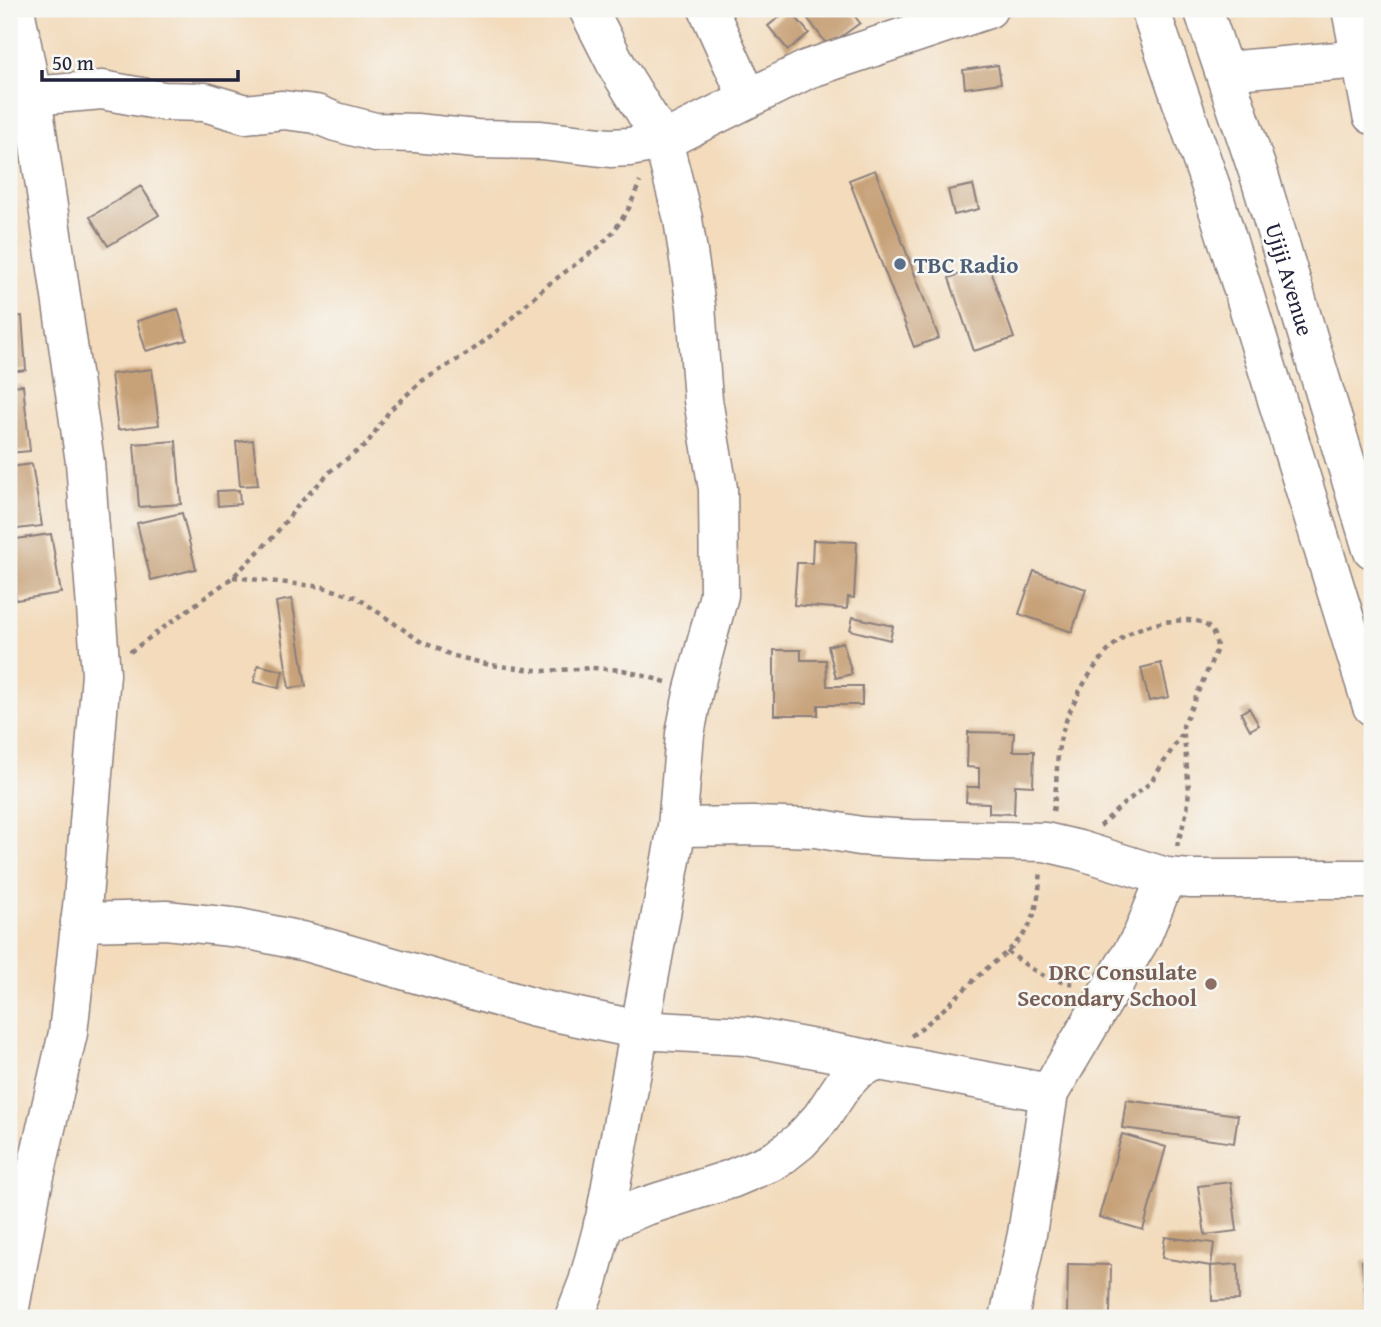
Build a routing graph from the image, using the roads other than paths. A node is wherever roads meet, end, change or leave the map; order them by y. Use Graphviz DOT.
graph roads {
  1 [pos="15,9"];
  2 [pos="588,9"];
  3 [pos="708,9"];
  4 [pos="988,9"];
  5 [pos="1150,9"];
  6 [pos="1203,9"];
  7 [pos="1351,9"];
  8 [pos="1366,59"];
  9 [pos="1225,71"];
  10 [pos="32,96"];
  11 [pos="748,98"];
  12 [pos="1372,115"];
  13 [pos="656,142"];
  14 [pos="1371,543"];
  15 [pos="1372,706"];
  16 [pos="677,827"];
  17 [pos="1166,877"];
  18 [pos="1372,879"];
  19 [pos="80,922"];
  20 [pos="640,1030"];
  21 [pos="877,1060"];
  22 [pos="1049,1093"];
  23 [pos="603,1224"];
  24 [pos="9,1307"];
  25 [pos="574,1318"];
  26 [pos="1009,1318"];
  1 -- 10 [label="street"];
  2 -- 13 [label="street"];
  3 -- 11 [label="street"];
  4 -- 11 [label="street"];
  5 -- 15 [label="street"];
  6 -- 9 [label="street, Ujiji Avenue"];
  7 -- 8 [label="street"];
  8 -- 9 [label="street"];
  8 -- 12 [label="street"];
  9 -- 14 [label="street, Ujiji Avenue"];
  10 -- 13 [label="street"];
  10 -- 19 [label="street"];
  11 -- 13 [label="street"];
  13 -- 16 [label="street"];
  16 -- 17 [label="street"];
  16 -- 20 [label="street"];
  17 -- 18 [label="street"];
  17 -- 22 [label="street"];
  19 -- 20 [label="street"];
  19 -- 24 [label="street"];
  20 -- 21 [label="street"];
  20 -- 23 [label="street"];
  21 -- 22 [label="street"];
  21 -- 23 [label="street"];
  22 -- 26 [label="street"];
  23 -- 25 [label="street"];
}
